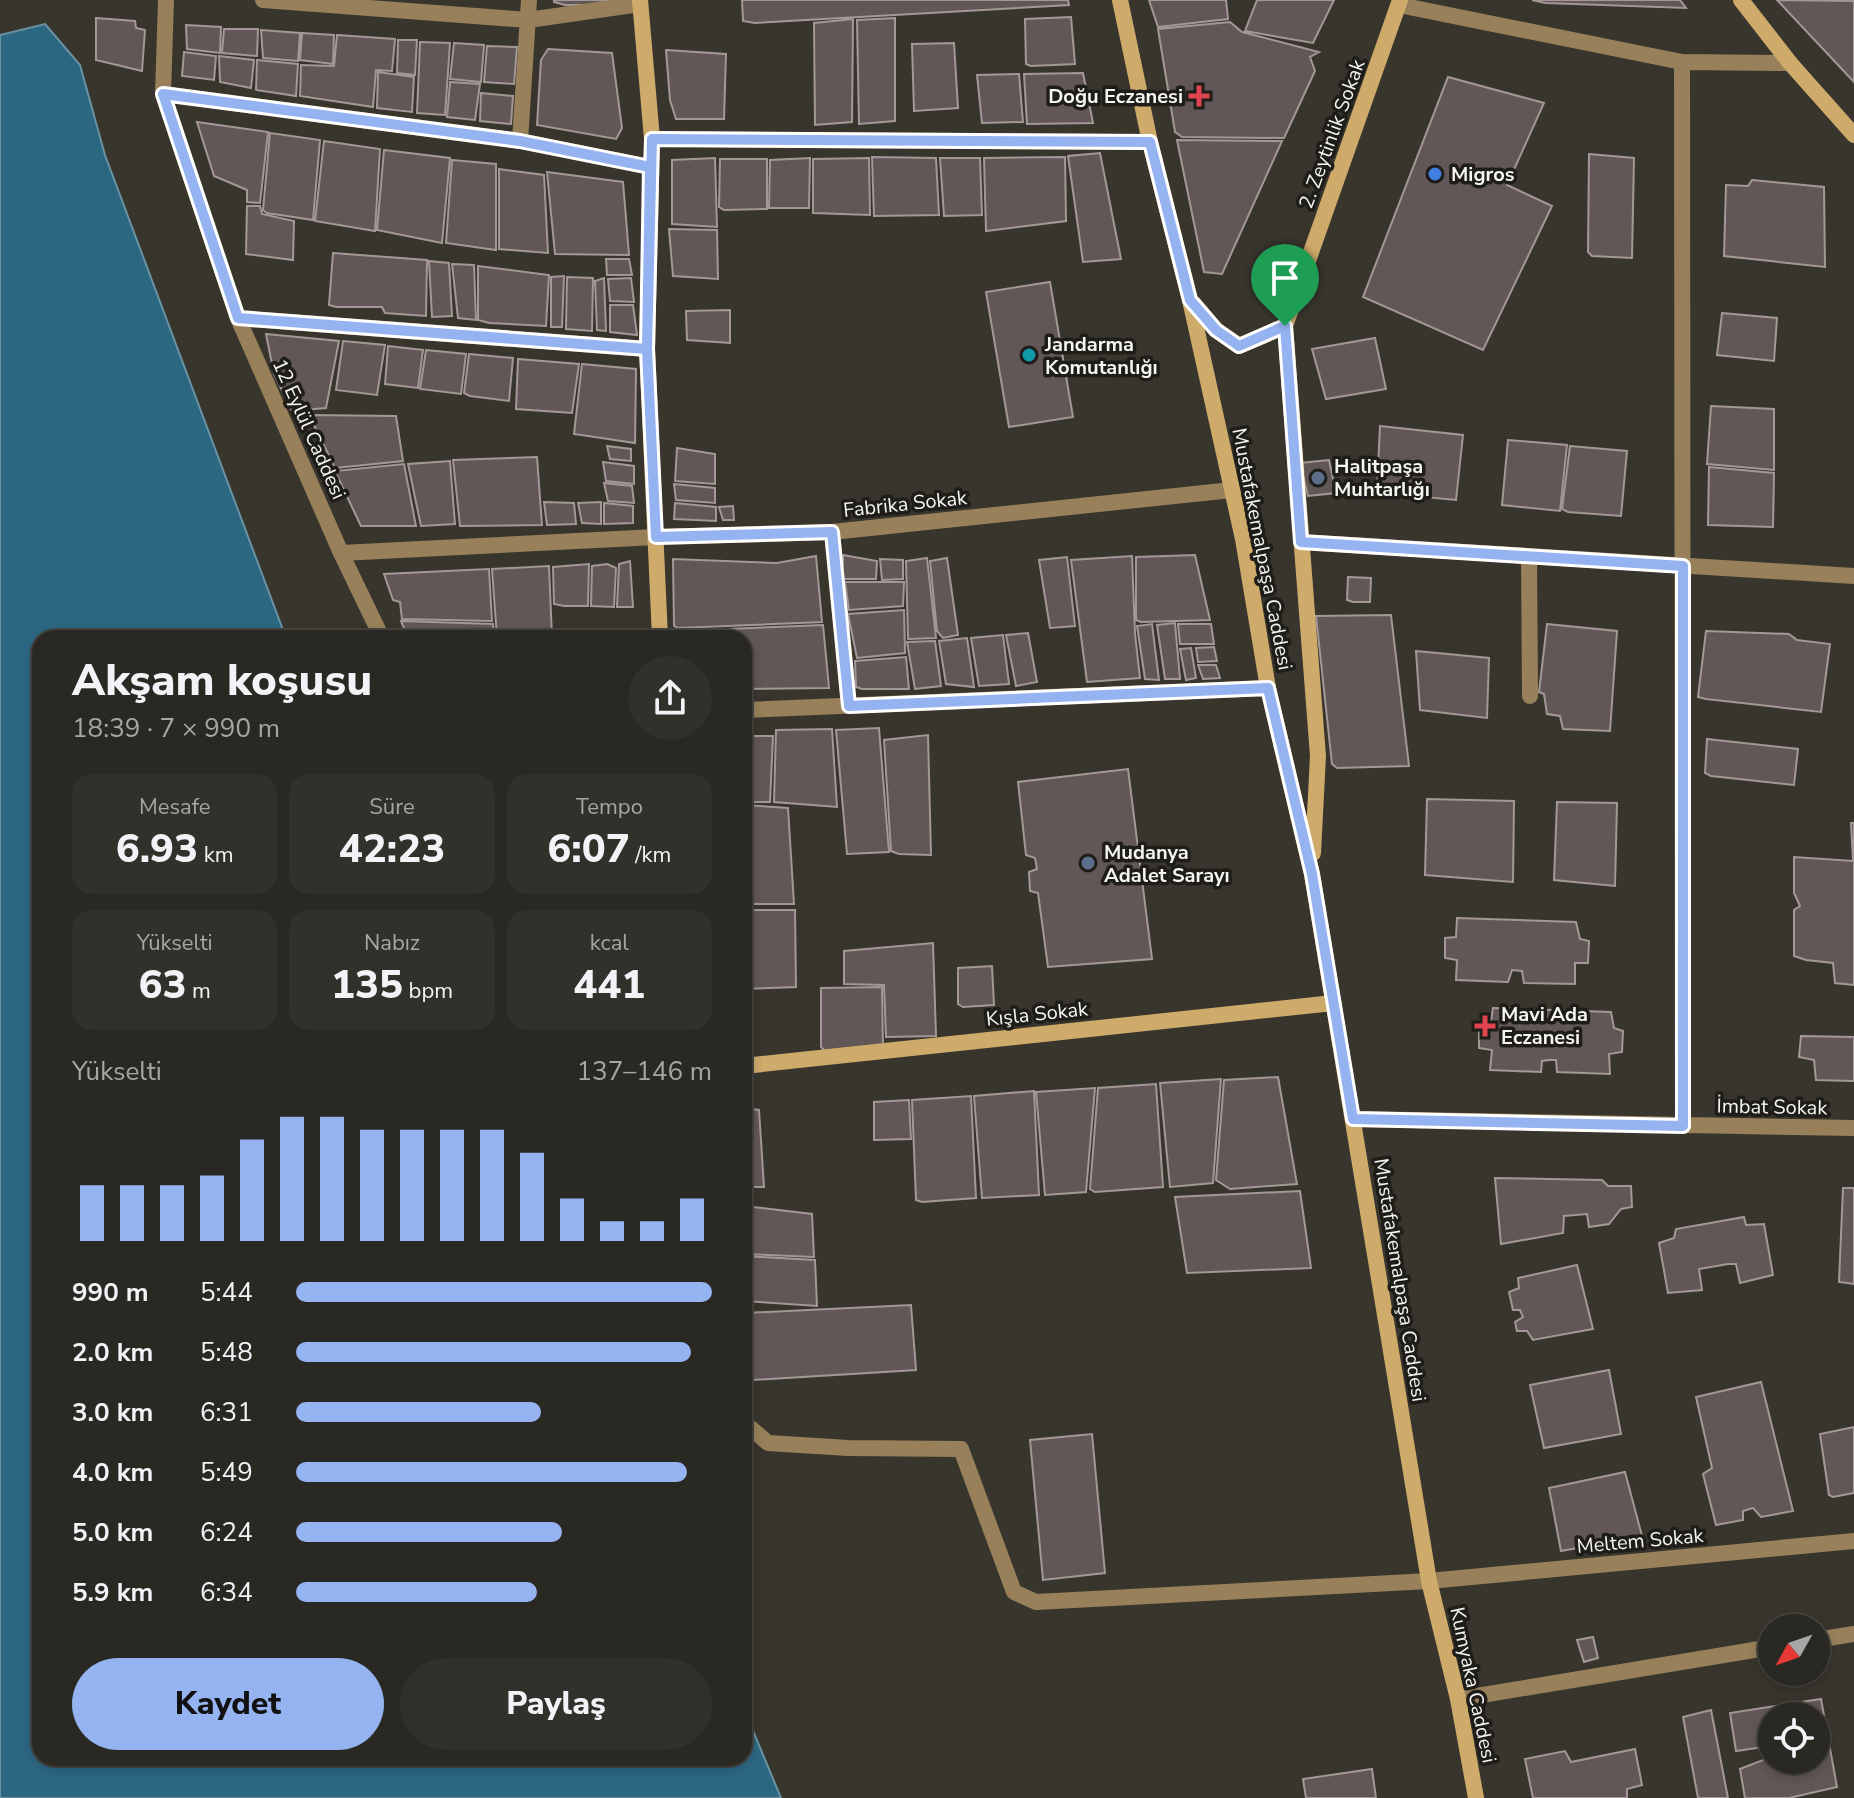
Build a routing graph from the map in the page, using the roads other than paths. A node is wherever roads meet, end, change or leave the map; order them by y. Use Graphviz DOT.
graph roads {
  1 [pos="166,0"];
  2 [pos="263,0"];
  3 [pos="529,0"];
  4 [pos="1120,0"];
  5 [pos="1741,0"];
  6 [pos="640,2"];
  7 [pos="1400,3"];
  8 [pos="528,20"];
  9 [pos="1682,62"];
  10 [pos="1790,63"];
  11 [pos="163,94"];
  12 [pos="1854,135"];
  13 [pos="652,139"];
  14 [pos="520,141"];
  15 [pos="1150,142"];
  16 [pos="650,167"];
  17 [pos="1190,300"];
  18 [pos="238,318"];
  19 [pos="1285,326"];
  20 [pos="647,349"];
  21 [pos="1232,490"];
  22 [pos="832,532"];
  23 [pos="656,537"];
  24 [pos="1301,542"];
  25 [pos="341,553"];
  26 [pos="1529,557"];
  27 [pos="1683,566"];
  28 [pos="1854,576"];
  29 [pos="378,630"];
  30 [pos="660,630"];
  31 [pos="1268,688"];
  32 [pos="1530,696"];
  33 [pos="849,706"];
  34 [pos="752,710"];
  35 [pos="1312,874"];
  36 [pos="1333,1003"];
  37 [pos="752,1065"];
  38 [pos="1353,1119"];
  39 [pos="1683,1126"];
  40 [pos="1854,1128"];
  41 [pos="752,1429"];
  42 [pos="1854,1541"];
  43 [pos="1429,1581"];
  44 [pos="1854,1634"];
  45 [pos="1830,1638"];
  46 [pos="1758,1649"];
  47 [pos="1458,1699"];
  48 [pos="1476,1798"];
  1 -- 11 [label="street, 12 Eylül Caddesi"];
  2 -- 8 [label="street"];
  3 -- 8 [label="street"];
  4 -- 15 [label="main road, Mustafakemalpaşa Caddesi"];
  5 -- 10 [label="main road"];
  6 -- 8 [label="street"];
  6 -- 13 [label="main road"];
  7 -- 9 [label="street"];
  7 -- 19 [label="main road, 2. Zeytinlik Sokak"];
  8 -- 14 [label="street"];
  9 -- 10 [label="street"];
  9 -- 27 [label="street"];
  10 -- 12 [label="main road"];
  11 -- 14 [label="street"];
  11 -- 18 [label="street, 12 Eylül Caddesi"];
  13 -- 15 [label="street"];
  13 -- 16 [label="main road"];
  14 -- 16 [label="street"];
  15 -- 17 [label="main road, Mustafakemalpaşa Caddesi"];
  16 -- 20 [label="main road"];
  17 -- 19 [label="main road"];
  17 -- 21 [label="main road, Mustafakemalpaşa Caddesi"];
  18 -- 20 [label="street"];
  18 -- 25 [label="street, 12 Eylül Caddesi"];
  19 -- 24 [label="main road"];
  20 -- 23 [label="main road"];
  21 -- 22 [label="street, Fabrika Sokak"];
  21 -- 31 [label="main road, Mustafakemalpaşa Caddesi"];
  22 -- 23 [label="street, Fabrika Sokak"];
  22 -- 33 [label="street"];
  23 -- 25 [label="street, Fabrika Sokak"];
  23 -- 30 [label="main road"];
  24 -- 26 [label="street"];
  24 -- 35 [label="main road"];
  25 -- 29 [label="street, 12 Eylül Caddesi"];
  26 -- 27 [label="street"];
  26 -- 32 [label="street"];
  27 -- 28 [label="street"];
  27 -- 39 [label="street"];
  31 -- 33 [label="street"];
  31 -- 35 [label="main road, Mustafakemalpaşa Caddesi"];
  33 -- 34 [label="street"];
  35 -- 36 [label="main road, Mustafakemalpaşa Caddesi"];
  36 -- 37 [label="main road, Kışla Sokak"];
  36 -- 38 [label="main road, Mustafakemalpaşa Caddesi"];
  38 -- 39 [label="street, İmbat Sokak"];
  38 -- 43 [label="main road, Mustafakemalpaşa Caddesi"];
  39 -- 40 [label="street, İmbat Sokak"];
  41 -- 43 [label="street, Meltem Sokak"];
  42 -- 43 [label="street, Meltem Sokak"];
  43 -- 47 [label="main road, Kumyaka Caddesi"];
  44 -- 45 [label="street"];
  46 -- 47 [label="street"];
  47 -- 48 [label="main road, Kumyaka Caddesi"];
}
